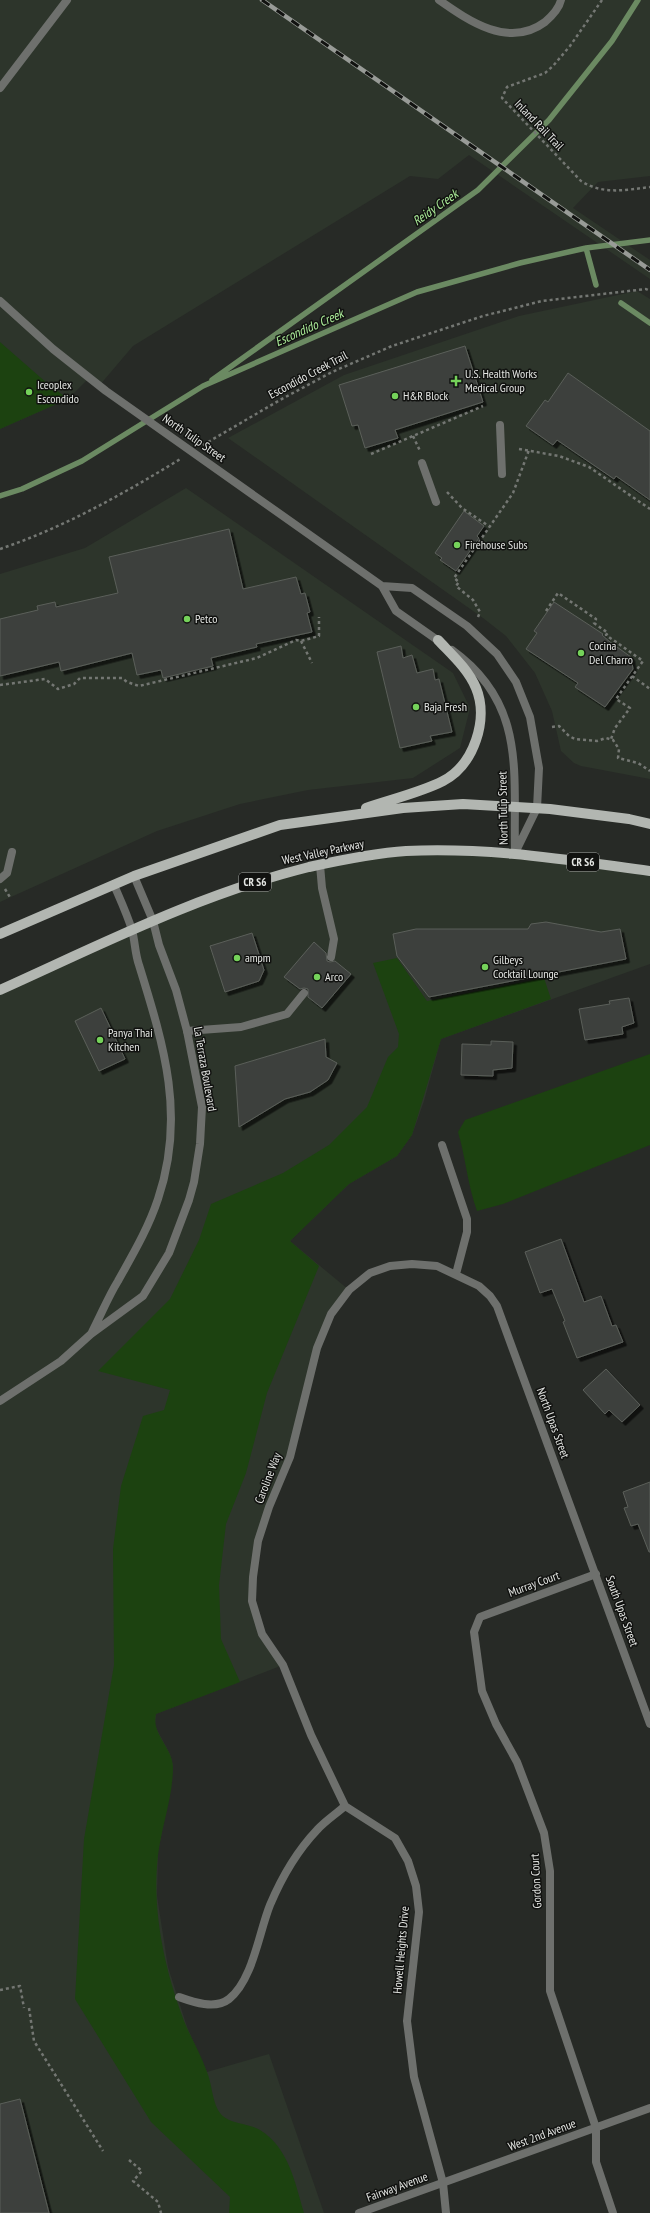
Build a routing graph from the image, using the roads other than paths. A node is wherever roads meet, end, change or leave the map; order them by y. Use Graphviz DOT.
graph roads {
  1 [pos="67,0"];
  2 [pos="439,0"];
  3 [pos="561,0"];
  4 [pos="0,88"];
  5 [pos="0,301"];
  6 [pos="500,425"];
  7 [pos="422,463"];
  8 [pos="502,474"];
  9 [pos="436,502"];
  10 [pos="382,586"];
  11 [pos="438,640"];
  12 [pos="514,807"];
  13 [pos="537,808"];
  14 [pos="347,815"];
  15 [pos="650,824"];
  16 [pos="12,852"];
  17 [pos="516,853"];
  18 [pos="320,865"];
  19 [pos="650,871"];
  20 [pos="134,876"];
  21 [pos="0,880"];
  22 [pos="114,885"];
  23 [pos="153,921"];
  24 [pos="132,930"];
  25 [pos="0,934"];
  26 [pos="331,957"];
  27 [pos="0,990"];
  28 [pos="304,993"];
  29 [pos="188,1031"];
  30 [pos="442,1145"];
  31 [pos="456,1274"];
  32 [pos="479,1286"];
  33 [pos="91,1334"];
  34 [pos="0,1401"];
  35 [pos="596,1574"];
  36 [pos="480,1617"];
  37 [pos="650,1724"];
  38 [pos="345,1806"];
  39 [pos="179,1997"];
  40 [pos="650,2108"];
  41 [pos="596,2128"];
  42 [pos="443,2183"];
  43 [pos="359,2213"];
  44 [pos="446,2213"];
  45 [pos="613,2213"];
  1 -- 4 [label="street"];
  2 -- 3 [label="street"];
  5 -- 10 [label="street, North Tulip Street"];
  6 -- 8 [label="street"];
  7 -- 9 [label="street"];
  10 -- 11 [label="street, North Tulip Street"];
  10 -- 13 [label="street, North Tulip Street"];
  11 -- 12 [label="street, North Tulip Street"];
  11 -- 14 [label="main road"];
  12 -- 13 [label="main road"];
  12 -- 14 [label="main road"];
  12 -- 17 [label="street, North Tulip Street"];
  13 -- 15 [label="main road"];
  13 -- 17 [label="street, North Tulip Street"];
  14 -- 20 [label="main road"];
  16 -- 21 [label="street"];
  17 -- 18 [label="main road, West Valley Parkway / CR S6"];
  17 -- 19 [label="main road, West Valley Parkway / CR S6"];
  18 -- 23 [label="main road, West Valley Parkway / CR S6"];
  18 -- 26 [label="street"];
  20 -- 22 [label="main road"];
  20 -- 23 [label="street, La Terraza Boulevard"];
  22 -- 24 [label="street, La Terraza Boulevard"];
  22 -- 25 [label="main road"];
  23 -- 24 [label="main road, West Valley Parkway / CR S6"];
  23 -- 29 [label="street, La Terraza Boulevard"];
  24 -- 27 [label="main road, West Valley Parkway / CR S6"];
  24 -- 33 [label="street, La Terraza Boulevard"];
  28 -- 29 [label="street"];
  29 -- 33 [label="street, La Terraza Boulevard"];
  30 -- 31 [label="street"];
  31 -- 32 [label="street, Caroline Way"];
  31 -- 38 [label="street, Caroline Way"];
  32 -- 35 [label="street, North Upas Street"];
  33 -- 34 [label="street, La Terraza Boulevard"];
  35 -- 36 [label="street, Murray Court"];
  35 -- 37 [label="street, South Upas Street"];
  36 -- 41 [label="street, Gordon Court"];
  38 -- 39 [label="street"];
  38 -- 42 [label="street, Howell Heights Drive"];
  40 -- 41 [label="street, West 2nd Avenue"];
  41 -- 42 [label="street, West 2nd Avenue"];
  41 -- 45 [label="street, Gordon Court"];
  42 -- 43 [label="street, Fairway Avenue"];
  42 -- 44 [label="street, Howell Heights Drive"];
}
